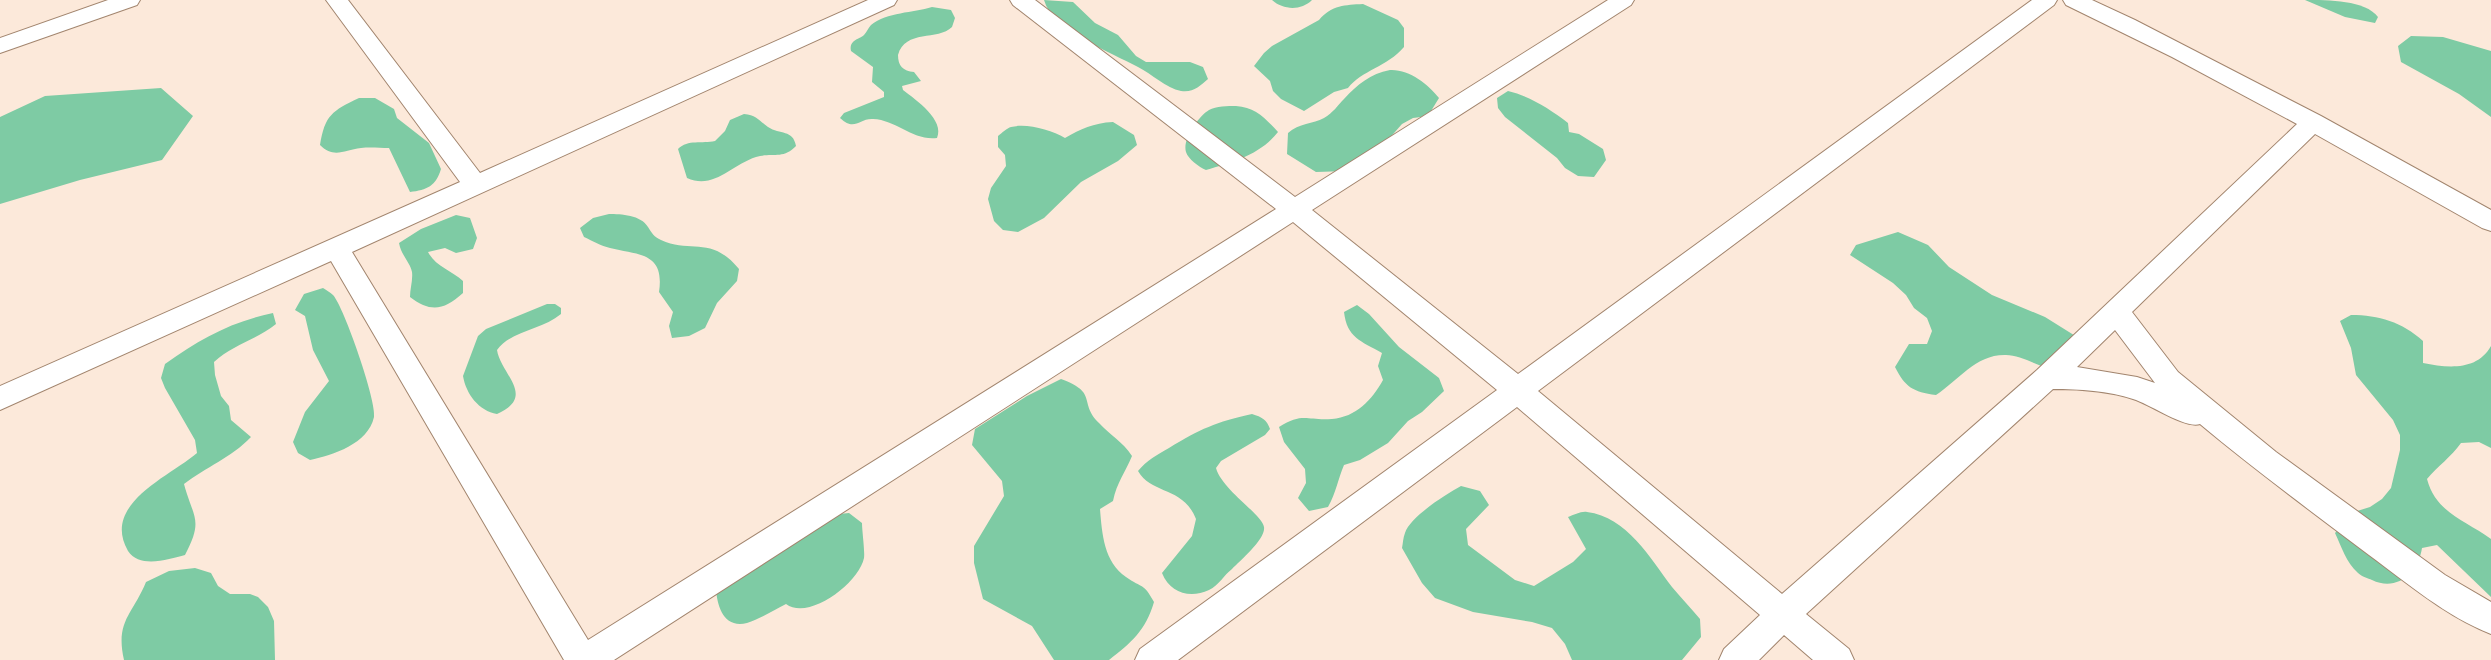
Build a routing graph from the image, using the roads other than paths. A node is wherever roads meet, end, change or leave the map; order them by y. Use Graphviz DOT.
graph roads {
  1 [pos="129,0"];
  2 [pos="337,0"];
  3 [pos="886,0"];
  4 [pos="1021,0"];
  5 [pos="1623,0"];
  6 [pos="2046,0"];
  7 [pos="2074,0"];
  8 [pos="0,46"];
  9 [pos="2313,122"];
  10 [pos="475,184"];
  11 [pos="1295,210"];
  12 [pos="2491,222"];
  13 [pos="336,248"];
  14 [pos="2116,311"];
  15 [pos="2048,378"];
  16 [pos="1517,390"];
  17 [pos="0,399"];
  18 [pos="2224,427"];
  19 [pos="1784,613"];
  20 [pos="2491,619"];
  21 [pos="584,660"];
  22 [pos="1152,660"];
  23 [pos="1736,660"];
  24 [pos="1837,660"];
  1 -- 8 [label="street"];
  2 -- 10 [label="street"];
  3 -- 10 [label="street"];
  4 -- 11 [label="street"];
  5 -- 11 [label="street"];
  6 -- 16 [label="street"];
  7 -- 9 [label="street"];
  9 -- 12 [label="street"];
  9 -- 14 [label="street"];
  10 -- 13 [label="street"];
  11 -- 16 [label="street"];
  11 -- 21 [label="street"];
  13 -- 17 [label="street"];
  13 -- 21 [label="street"];
  14 -- 15 [label="street"];
  14 -- 18 [label="street"];
  15 -- 18 [label="street"];
  15 -- 19 [label="street"];
  16 -- 19 [label="street"];
  16 -- 22 [label="street"];
  18 -- 20 [label="street"];
  19 -- 23 [label="street"];
  19 -- 24 [label="street"];
}
